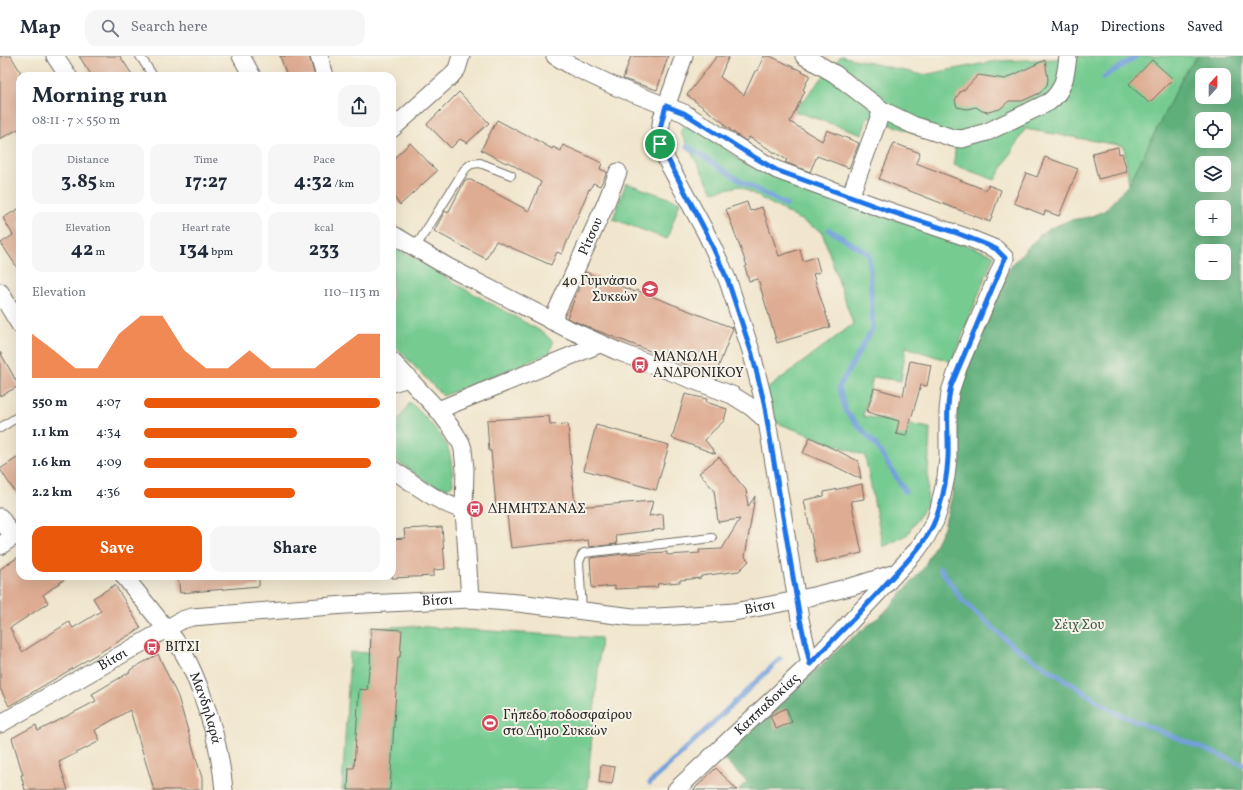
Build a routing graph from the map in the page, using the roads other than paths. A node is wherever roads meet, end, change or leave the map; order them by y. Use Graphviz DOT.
graph roads {
  1 [pos="55,56"];
  2 [pos="140,56"];
  3 [pos="241,56"];
  4 [pos="319,56"];
  5 [pos="461,56"];
  6 [pos="555,56"];
  7 [pos="684,56"];
  8 [pos="804,56"];
  9 [pos="1068,56"];
  10 [pos="65,72"];
  11 [pos="150,72"];
  12 [pos="250,72"];
  13 [pos="324,72"];
  14 [pos="666,106"];
  15 [pos="882,110"];
  16 [pos="396,125"];
  17 [pos="618,172"];
  18 [pos="511,175"];
  19 [pos="850,197"];
  20 [pos="396,236"];
  21 [pos="416,248"];
  22 [pos="0,292"];
  23 [pos="16,318"];
  24 [pos="552,321"];
  25 [pos="600,344"];
  26 [pos="396,365"];
  27 [pos="409,378"];
  28 [pos="396,382"];
  29 [pos="438,410"];
  30 [pos="16,418"];
  31 [pos="768,422"];
  32 [pos="0,428"];
  33 [pos="396,472"];
  34 [pos="464,510"];
  35 [pos="0,517"];
  36 [pos="11,538"];
  37 [pos="712,538"];
  38 [pos="897,572"];
  39 [pos="127,580"];
  40 [pos="470,599"];
  41 [pos="797,600"];
  42 [pos="582,611"];
  43 [pos="166,629"];
  44 [pos="810,664"];
  45 [pos="0,724"];
  46 [pos="224,790"];
  47 [pos="676,790"];
  1 -- 10 [label="street"];
  2 -- 11 [label="lane"];
  3 -- 12 [label="street"];
  4 -- 13 [label="street"];
  5 -- 16 [label="street"];
  6 -- 14 [label="street"];
  7 -- 14 [label="street"];
  8 -- 15 [label="street"];
  9 -- 15 [label="street"];
  14 -- 19 [label="street"];
  14 -- 31 [label="street, Καππαδοκίας"];
  15 -- 19 [label="street"];
  17 -- 24 [label="street, Ρίτσου"];
  18 -- 21 [label="lane"];
  19 -- 38 [label="street"];
  20 -- 21 [label="street"];
  21 -- 24 [label="street"];
  22 -- 23 [label="street"];
  24 -- 25 [label="street"];
  25 -- 29 [label="street"];
  25 -- 31 [label="street"];
  26 -- 27 [label="street"];
  27 -- 28 [label="street"];
  27 -- 29 [label="street"];
  29 -- 34 [label="street"];
  30 -- 32 [label="lane"];
  31 -- 41 [label="street, Καππαδοκίας"];
  33 -- 34 [label="street"];
  34 -- 40 [label="street"];
  35 -- 36 [label="street"];
  37 -- 42 [label="lane"];
  38 -- 41 [label="street, Βίτσι"];
  38 -- 44 [label="street"];
  39 -- 43 [label="street, Μανδηλαρά"];
  40 -- 42 [label="street, Βίτσι"];
  40 -- 43 [label="street, Βίτσι"];
  41 -- 42 [label="street, Βίτσι"];
  41 -- 44 [label="street, Καππαδοκίας"];
  43 -- 45 [label="street, Βίτσι"];
  43 -- 46 [label="street, Μανδηλαρά"];
  44 -- 47 [label="street, Καππαδοκίας"];
}
